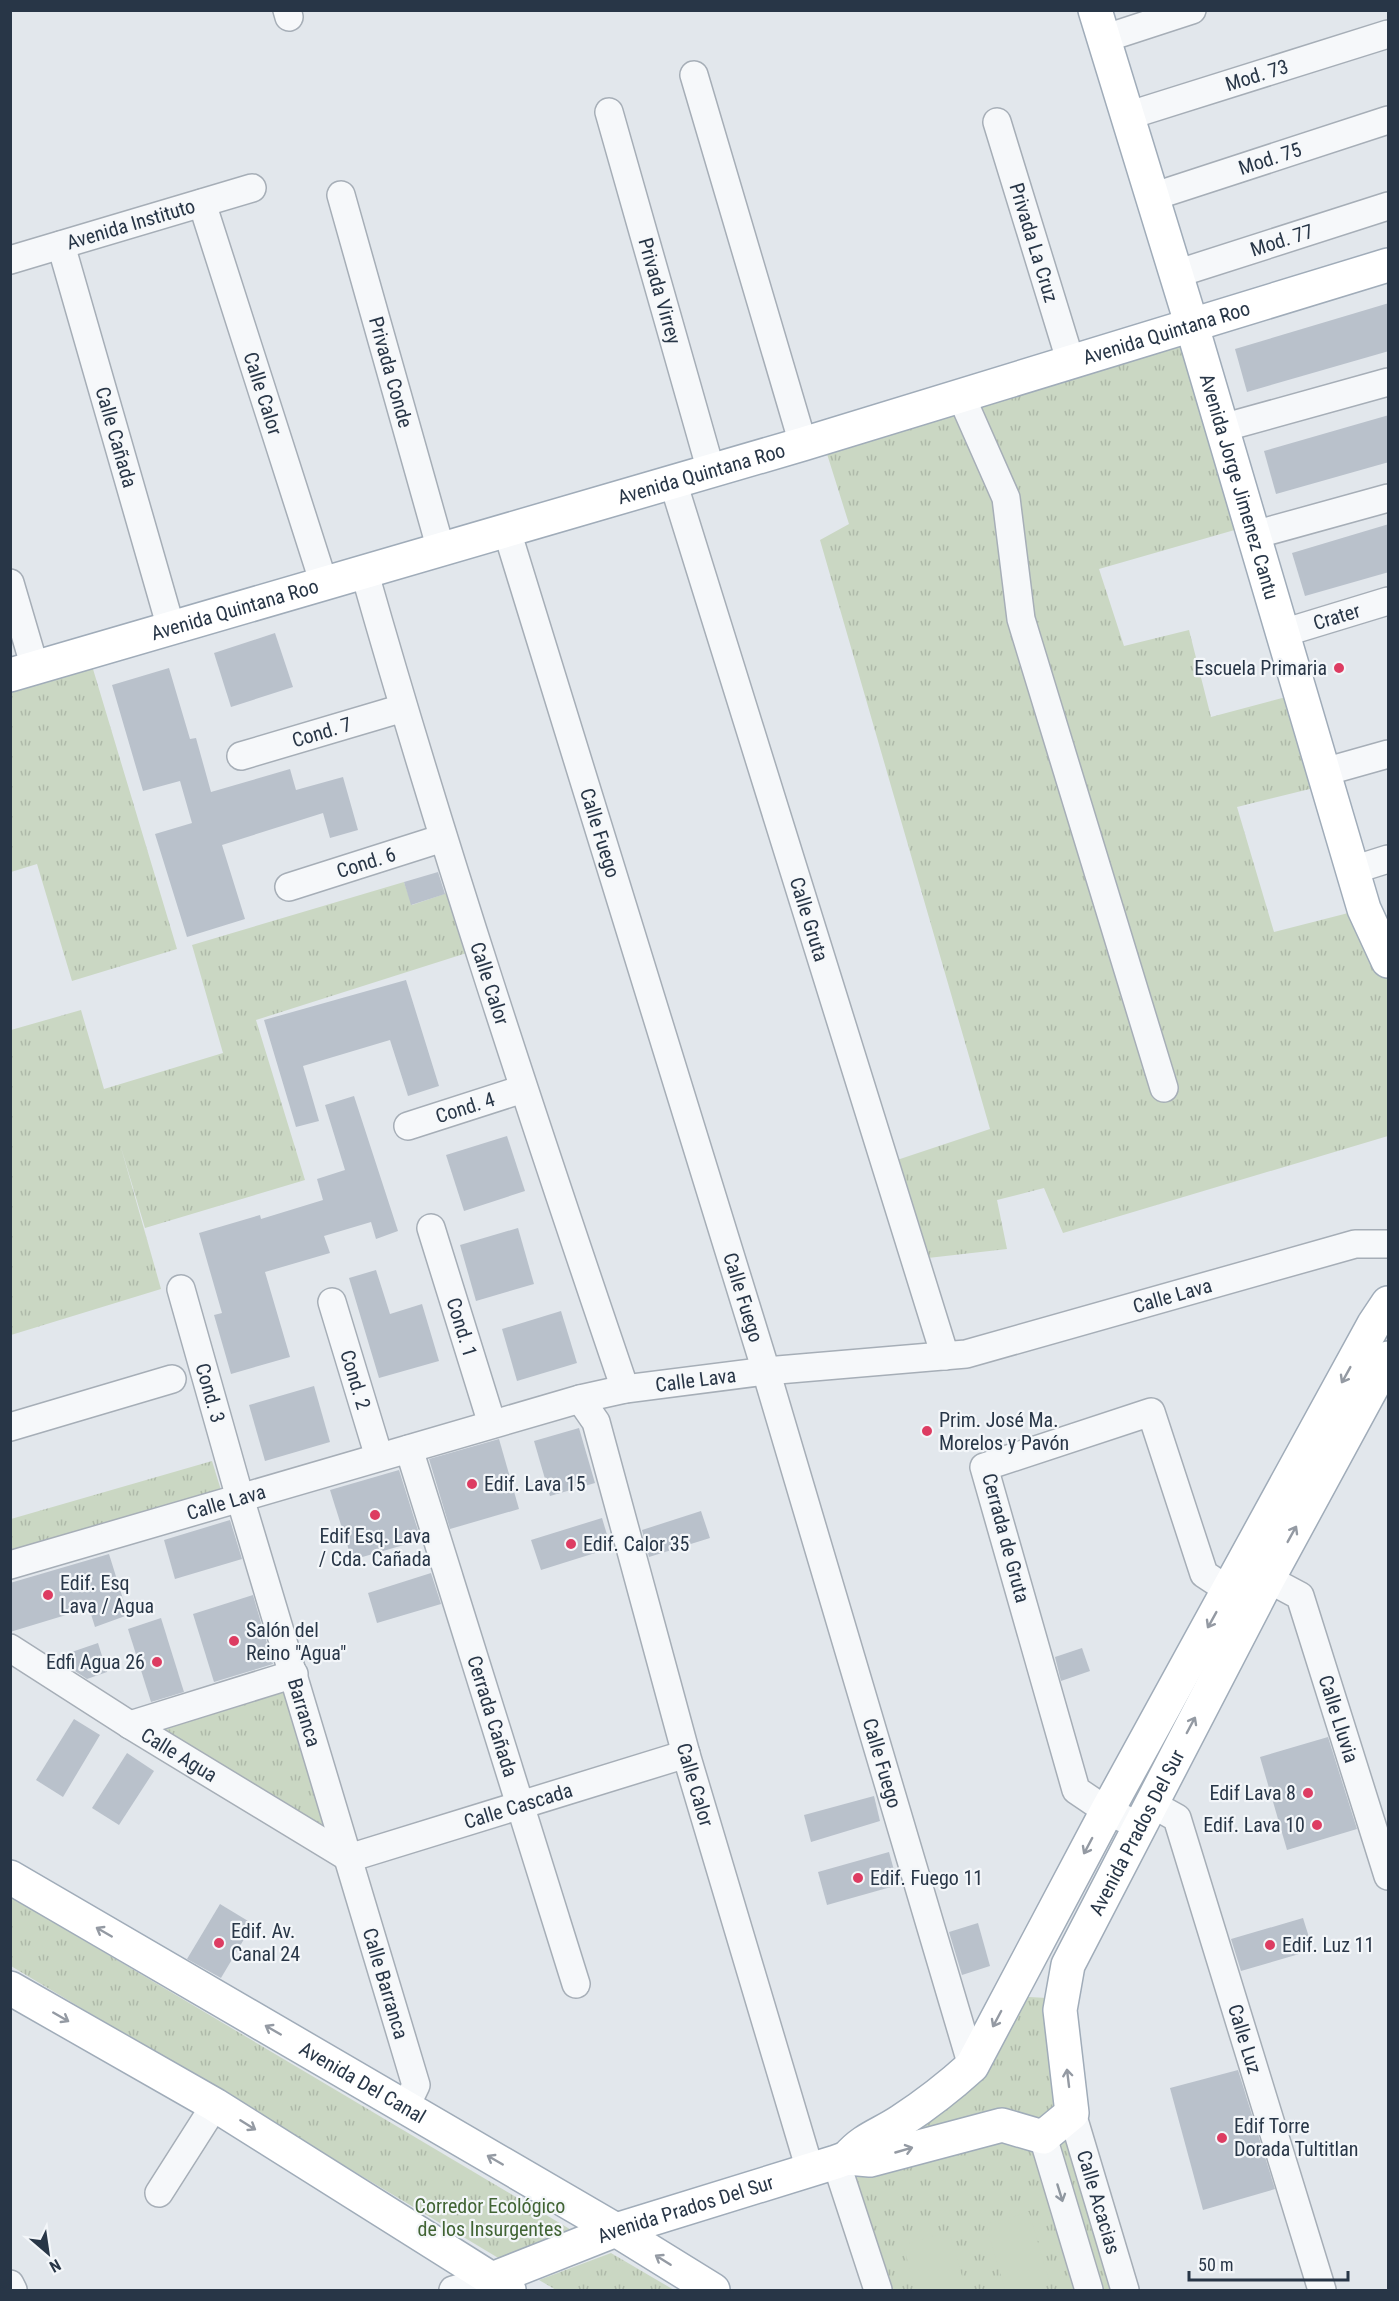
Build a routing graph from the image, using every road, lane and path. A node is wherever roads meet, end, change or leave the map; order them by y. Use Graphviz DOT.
graph roads {
  1 [pos="1192,10"];
  2 [pos="1099,25"];
  3 [pos="1389,34"];
  4 [pos="694,75"];
  5 [pos="609,112"];
  6 [pos="1127,116"];
  7 [pos="1389,120"];
  8 [pos="997,122"];
  9 [pos="252,188"];
  10 [pos="341,195"];
  11 [pos="1152,197"];
  12 [pos="202,202"];
  13 [pos="1389,206"];
  14 [pos="61,245"];
  15 [pos="10,260"];
  16 [pos="1389,265"];
  17 [pos="1176,274"];
  18 [pos="1192,326"];
  19 [pos="1071,363"];
  20 [pos="1389,382"];
  21 [pos="961,396"];
  22 [pos="1222,428"];
  23 [pos="803,444"];
  24 [pos="711,471"];
  25 [pos="673,482"];
  26 [pos="1389,498"];
  27 [pos="507,531"];
  28 [pos="1254,535"];
  29 [pos="441,550"];
  30 [pos="364,574"];
  31 [pos="10,583"];
  32 [pos="324,584"];
  33 [pos="1389,601"];
  34 [pos="171,628"];
  35 [pos="1283,633"];
  36 [pos="23,671"];
  37 [pos="403,708"];
  38 [pos="1389,754"];
  39 [pos="241,756"];
  40 [pos="1324,772"];
  41 [pos="443,838"];
  42 [pos="1389,859"];
  43 [pos="1353,870"];
  44 [pos="289,887"];
  45 [pos="1389,961"];
  46 [pos="1164,1088"];
  47 [pos="523,1089"];
  48 [pos="408,1126"];
  49 [pos="431,1228"];
  50 [pos="1389,1244"];
  51 [pos="181,1289"];
  52 [pos="332,1302"];
  53 [pos="1384,1320"];
  54 [pos="945,1356"];
  55 [pos="1389,1358"];
  56 [pos="766,1371"];
  57 [pos="172,1379"];
  58 [pos="625,1389"];
  59 [pos="580,1399"];
  60 [pos="492,1424"];
  61 [pos="10,1427"];
  62 [pos="409,1449"];
  63 [pos="379,1457"];
  64 [pos="240,1498"];
  65 [pos="10,1565"];
  66 [pos="1250,1592"];
  67 [pos="10,1648"];
  68 [pos="294,1674"];
  69 [pos="130,1725"];
  70 [pos="686,1754"];
  71 [pos="520,1805"];
  72 [pos="1107,1811"];
  73 [pos="1144,1814"];
  74 [pos="349,1858"];
  75 [pos="1389,1876"];
  76 [pos="10,1877"];
  77 [pos="1034,1950"];
  78 [pos="1068,1965"];
  79 [pos="576,1983"];
  80 [pos="10,1988"];
  81 [pos="972,2066"];
  82 [pos="215,2105"];
  83 [pos="405,2108"];
  84 [pos="1072,2113"];
  85 [pos="1043,2137"];
  86 [pos="831,2163"];
  87 [pos="159,2193"];
  88 [pos="616,2230"];
  89 [pos="10,2284"];
  90 [pos="501,2285"];
  91 [pos="13,2290"];
  92 [pos="453,2290"];
  93 [pos="713,2290"];
  94 [pos="878,2290"];
  95 [pos="1089,2290"];
  96 [pos="1125,2290"];
  97 [pos="1322,2290"];
  1 -- 2 [label="street"];
  2 -- 6 [label="main road, Avenida Jorge Jimenez Cantu"];
  3 -- 6 [label="street, Mod. 73"];
  4 -- 23 [label="street"];
  5 -- 24 [label="street, Privada Virrey"];
  6 -- 11 [label="main road, Avenida Jorge Jimenez Cantu"];
  7 -- 11 [label="street, Mod. 75"];
  8 -- 19 [label="street, Privada La Cruz"];
  9 -- 12 [label="street, Avenida Instituto"];
  10 -- 29 [label="street, Privada Conde"];
  11 -- 17 [label="main road, Avenida Jorge Jimenez Cantu"];
  12 -- 14 [label="street, Avenida Instituto"];
  12 -- 32 [label="street, Calle Calor"];
  13 -- 17 [label="street, Mod. 77"];
  14 -- 15 [label="street, Avenida Instituto"];
  14 -- 34 [label="street, Calle Cañada"];
  16 -- 18 [label="main road, Avenida Quintana Roo"];
  17 -- 18 [label="main road, Avenida Jorge Jimenez Cantu"];
  18 -- 19 [label="main road, Avenida Quintana Roo"];
  18 -- 22 [label="main road, Avenida Jorge Jimenez Cantu"];
  19 -- 21 [label="main road, Avenida Quintana Roo"];
  20 -- 22 [label="street"];
  21 -- 23 [label="main road, Avenida Quintana Roo"];
  21 -- 46 [label="street"];
  22 -- 28 [label="main road, Avenida Jorge Jimenez Cantu"];
  23 -- 24 [label="main road, Avenida Quintana Roo"];
  24 -- 25 [label="main road, Avenida Quintana Roo"];
  25 -- 27 [label="main road, Avenida Quintana Roo"];
  25 -- 54 [label="street, Calle Gruta"];
  26 -- 28 [label="street"];
  27 -- 29 [label="main road, Avenida Quintana Roo"];
  27 -- 56 [label="street, Calle Fuego"];
  28 -- 35 [label="main road, Avenida Jorge Jimenez Cantu"];
  29 -- 30 [label="main road, Avenida Quintana Roo"];
  30 -- 32 [label="main road, Avenida Quintana Roo"];
  30 -- 37 [label="street, Calle Calor"];
  31 -- 36 [label="street"];
  32 -- 34 [label="main road, Avenida Quintana Roo"];
  33 -- 35 [label="street, Crater"];
  34 -- 36 [label="main road, Avenida Quintana Roo"];
  35 -- 40 [label="main road, Avenida Jorge Jimenez Cantu"];
  37 -- 39 [label="street, Cond. 7"];
  37 -- 41 [label="street, Calle Calor"];
  38 -- 40 [label="street"];
  40 -- 43 [label="main road, Avenida Jorge Jimenez Cantu"];
  41 -- 44 [label="street, Cond. 6"];
  41 -- 47 [label="street, Calle Calor"];
  42 -- 43 [label="street"];
  43 -- 45 [label="main road, Avenida Jorge Jimenez Cantu"];
  47 -- 48 [label="street, Cond. 4"];
  47 -- 58 [label="street, Calle Calor"];
  49 -- 60 [label="street, Cond. 1"];
  50 -- 54 [label="street, Calle Lava"];
  51 -- 64 [label="street, Cond. 3"];
  52 -- 63 [label="street, Cond. 2"];
  53 -- 66 [label="main road, Avenida Prados Del Sur, one-way"];
  54 -- 56 [label="street, Calle Lava"];
  66 -- 55 [label="main road, Avenida Prados Del Sur, one-way"];
  56 -- 58 [label="street, Calle Lava"];
  56 -- 81 [label="street, Calle Fuego"];
  57 -- 61 [label="street"];
  58 -- 59 [label="street, Calle Lava"];
  59 -- 60 [label="street, Calle Lava"];
  59 -- 70 [label="street, Calle Calor"];
  60 -- 62 [label="street, Calle Lava"];
  62 -- 63 [label="street, Calle Lava"];
  62 -- 71 [label="street, Cerrada Cañada"];
  63 -- 64 [label="street, Calle Lava"];
  64 -- 65 [label="street, Calle Lava"];
  64 -- 68 [label="street, Barranca"];
  66 -- 72 [label="main road, Avenida Prados Del Sur, one-way"];
  66 -- 72 [label="street, Cerrada de Gruta"];
  73 -- 66 [label="main road, Avenida Prados Del Sur, one-way"];
  66 -- 75 [label="street, Calle Lluvia"];
  67 -- 69 [label="street, Calle Agua"];
  68 -- 69 [label="street"];
  68 -- 74 [label="street, Barranca"];
  69 -- 74 [label="street, Calle Agua"];
  70 -- 71 [label="street, Calle Cascada"];
  70 -- 86 [label="street, Calle Calor"];
  71 -- 74 [label="street, Calle Cascada"];
  71 -- 79 [label="street, Cerrada Cañada"];
  72 -- 73 [label="street, Cerrada de Gruta"];
  72 -- 77 [label="main road, Avenida Prados Del Sur, one-way"];
  73 -- 78 [label="main road, Avenida Prados Del Sur"];
  73 -- 97 [label="street, Calle Luz"];
  74 -- 83 [label="street, Calle Barranca"];
  83 -- 76 [label="main road, Avenida Del Canal, one-way"];
  77 -- 78 [label="street"];
  77 -- 81 [label="main road, Avenida Prados Del Sur, one-way"];
  84 -- 78 [label="main road, Avenida Prados Del Sur, one-way"];
  80 -- 82 [label="main road, one-way"];
  81 -- 86 [label="main road, Avenida Prados Del Sur"];
  82 -- 87 [label="street"];
  82 -- 90 [label="main road, one-way"];
  88 -- 83 [label="main road, Avenida Del Canal, one-way"];
  84 -- 85 [label="main road"];
  84 -- 96 [label="street, Calle Acacias"];
  86 -- 85 [label="main road, Avenida Prados Del Sur, one-way"];
  85 -- 95 [label="street, Calle Acacias, one-way"];
  86 -- 88 [label="main road, Avenida Prados Del Sur"];
  86 -- 94 [label="street, Calle Calor"];
  88 -- 90 [label="main road, Avenida Prados Del Sur"];
  93 -- 88 [label="main road, Avenida Del Canal, one-way"];
  89 -- 91 [label="street"];
  90 -- 92 [label="street"];
}
